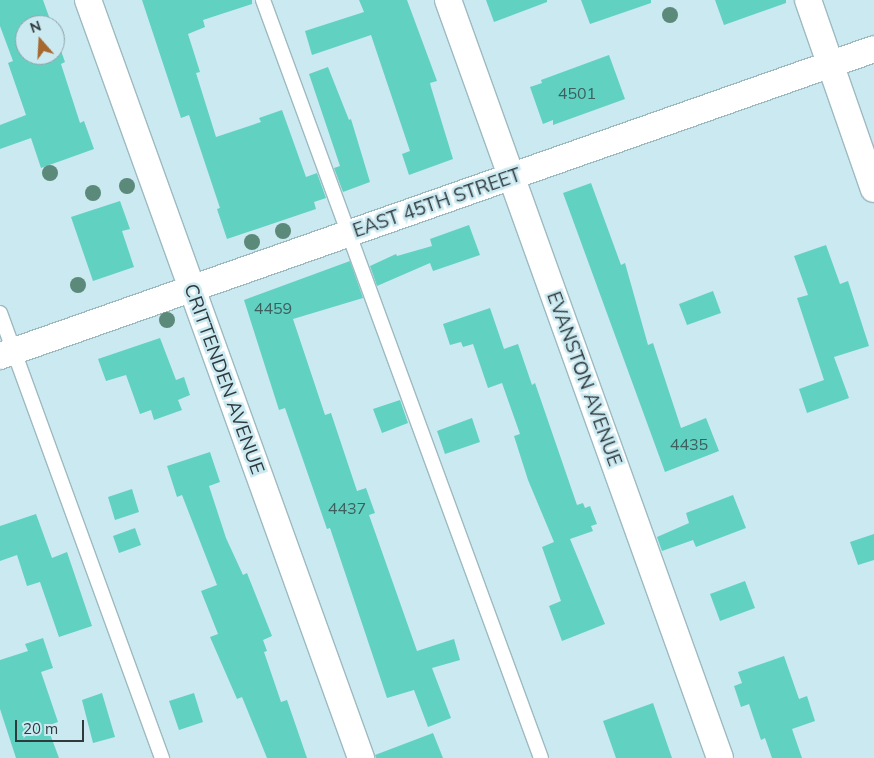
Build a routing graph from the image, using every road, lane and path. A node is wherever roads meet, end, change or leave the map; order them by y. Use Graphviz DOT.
graph roads {
  1 [pos="88,0"];
  2 [pos="264,0"];
  3 [pos="448,0"];
  4 [pos="808,0"];
  5 [pos="874,49"];
  6 [pos="830,62"];
  7 [pos="512,177"];
  8 [pos="874,189"];
  9 [pos="348,235"];
  10 [pos="192,289"];
  11 [pos="0,313"];
  12 [pos="7,354"];
  13 [pos="162,758"];
  14 [pos="361,758"];
  15 [pos="541,758"];
  16 [pos="720,758"];
  1 -- 10 [label="street, CRITTENDEN AVENUE"];
  2 -- 9 [label="lane"];
  3 -- 7 [label="street, EVANSTON AVENUE"];
  4 -- 6 [label="street"];
  5 -- 6 [label="street, EAST 45TH STREET"];
  6 -- 7 [label="street, EAST 45TH STREET"];
  6 -- 8 [label="street"];
  7 -- 9 [label="street, EAST 45TH STREET"];
  7 -- 16 [label="street, EVANSTON AVENUE"];
  9 -- 10 [label="street, EAST 45TH STREET"];
  9 -- 15 [label="lane"];
  10 -- 12 [label="street, EAST 45TH STREET"];
  10 -- 14 [label="street, CRITTENDEN AVENUE"];
  11 -- 12 [label="lane"];
  12 -- 13 [label="lane"];
}
